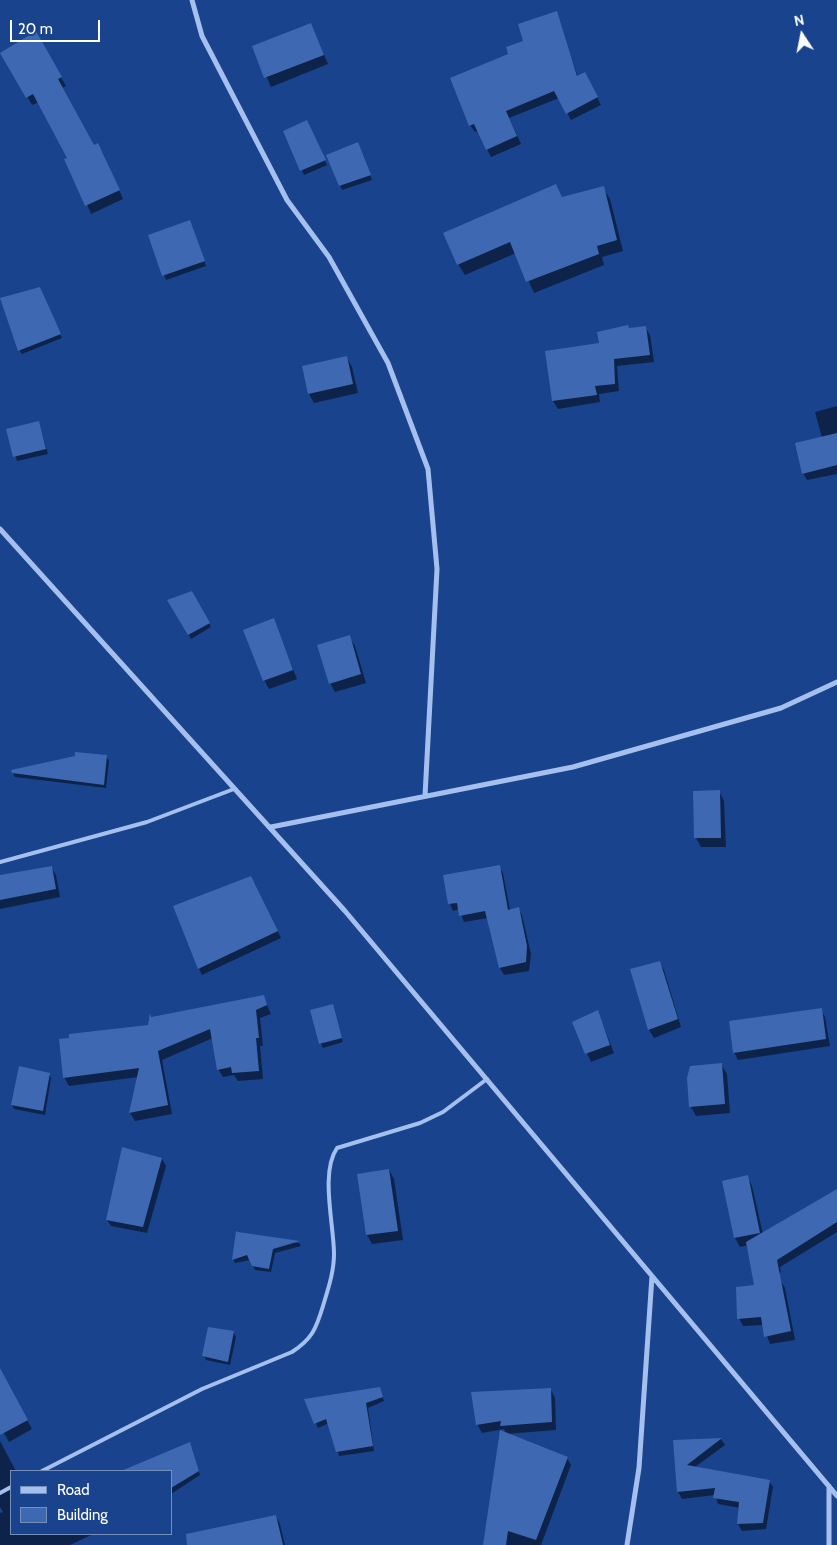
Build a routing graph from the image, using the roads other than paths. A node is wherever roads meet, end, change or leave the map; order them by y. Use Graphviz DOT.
graph roads {
  1 [pos="192,0"];
  2 [pos="0,529"];
  3 [pos="837,682"];
  4 [pos="234,789"];
  5 [pos="426,796"];
  6 [pos="271,827"];
  7 [pos="0,862"];
  8 [pos="487,1079"];
  9 [pos="652,1276"];
  10 [pos="44,1470"];
  11 [pos="829,1486"];
  12 [pos="837,1496"];
  13 [pos="627,1545"];
  14 [pos="829,1545"];
  1 -- 5 [label="street"];
  2 -- 4 [label="street"];
  3 -- 5 [label="street"];
  4 -- 6 [label="street"];
  4 -- 7 [label="lane"];
  5 -- 6 [label="street"];
  6 -- 8 [label="street"];
  8 -- 9 [label="street"];
  8 -- 10 [label="lane"];
  9 -- 11 [label="street"];
  9 -- 13 [label="street"];
  11 -- 12 [label="street"];
  11 -- 14 [label="street"];
}
